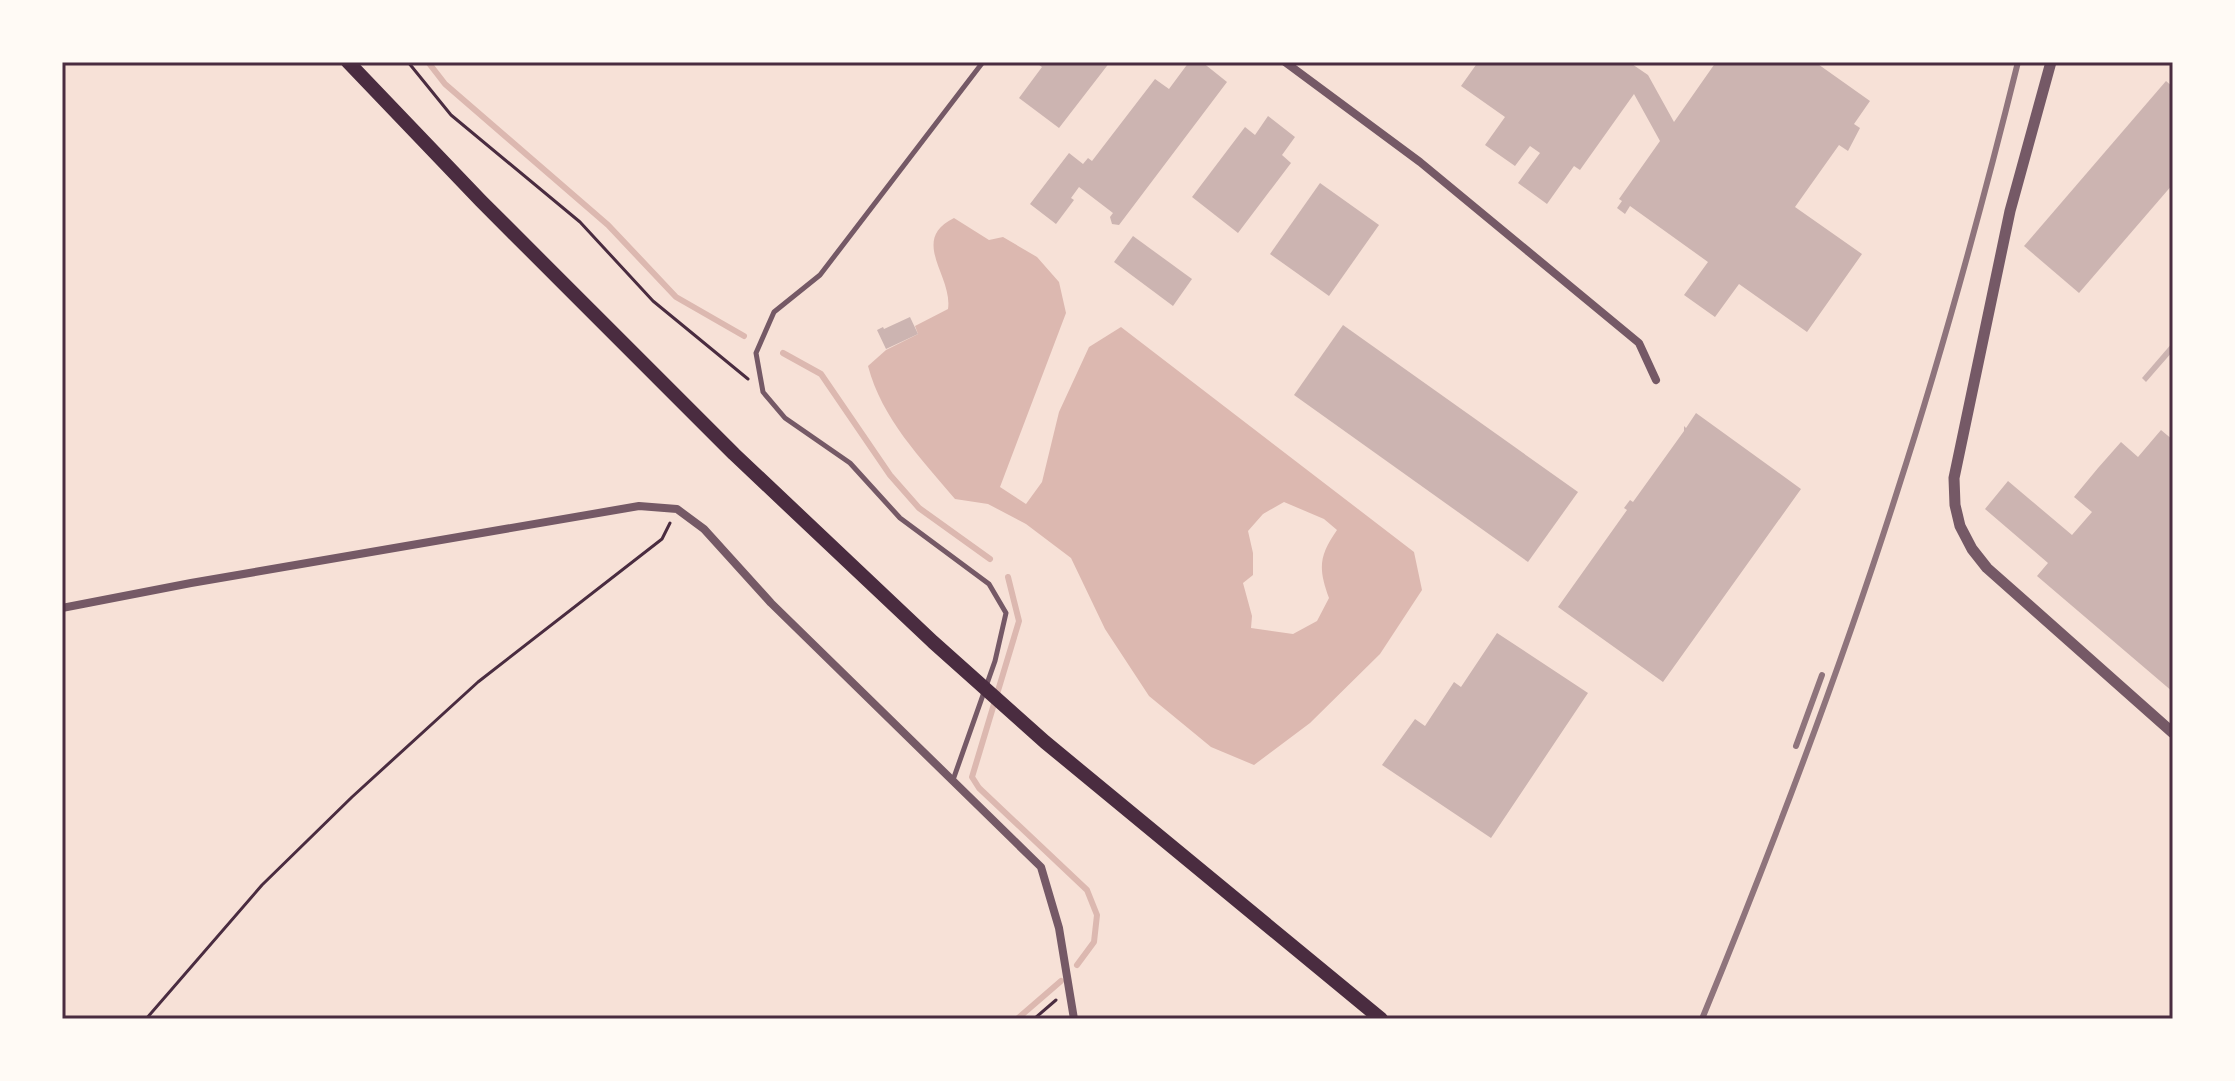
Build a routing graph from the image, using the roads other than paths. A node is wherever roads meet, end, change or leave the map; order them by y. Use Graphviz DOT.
graph roads {
  1 [pos="348,62"];
  2 [pos="983,62"];
  3 [pos="1285,62"];
  4 [pos="2051,62"];
  5 [pos="1656,380"];
  6 [pos="62,608"];
  7 [pos="2173,733"];
  8 [pos="953,780"];
  9 [pos="1074,1019"];
  10 [pos="1381,1019"];
  1 -- 10 [label="main road"];
  2 -- 8 [label="lane"];
  3 -- 5 [label="street"];
  4 -- 7 [label="street"];
  6 -- 8 [label="street"];
  8 -- 9 [label="street"];
}
